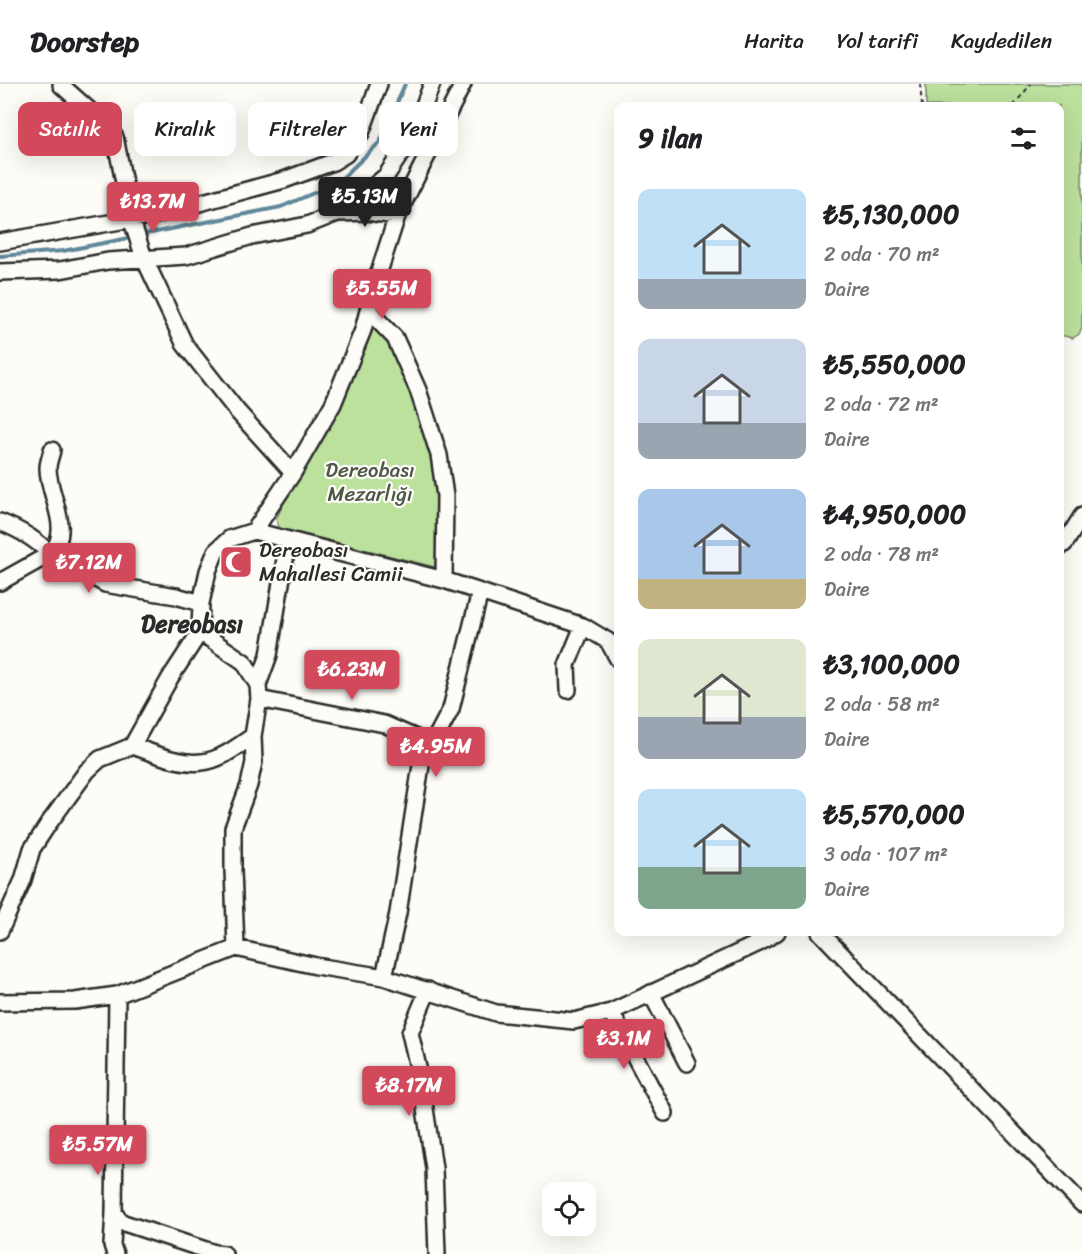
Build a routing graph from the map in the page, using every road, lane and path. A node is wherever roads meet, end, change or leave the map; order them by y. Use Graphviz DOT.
graph roads {
  1 [pos="380,84"];
  2 [pos="432,84"];
  3 [pos="463,84"];
  4 [pos="921,84"];
  5 [pos="1031,84"];
  6 [pos="61,85"];
  7 [pos="922,102"];
  8 [pos="1016,102"];
  9 [pos="335,214"];
  10 [pos="397,216"];
  11 [pos="131,218"];
  12 [pos="0,242"];
  13 [pos="144,258"];
  14 [pos="0,272"];
  15 [pos="368,310"];
  16 [pos="52,450"];
  17 [pos="293,473"];
  18 [pos="1082,516"];
  19 [pos="0,522"];
  20 [pos="254,531"];
  21 [pos="288,541"];
  22 [pos="1064,544"];
  23 [pos="50,554"];
  24 [pos="444,580"];
  25 [pos="0,582"];
  26 [pos="480,592"];
  27 [pos="201,603"];
  28 [pos="583,626"];
  29 [pos="200,632"];
  30 [pos="613,639"];
  31 [pos="568,690"];
  32 [pos="258,692"];
  33 [pos="253,736"];
  34 [pos="432,745"];
  35 [pos="132,746"];
  36 [pos="0,931"];
  37 [pos="770,936"];
  38 [pos="824,936"];
  39 [pos="236,948"];
  40 [pos="384,977"];
  41 [pos="428,990"];
  42 [pos="651,993"];
  43 [pos="117,995"];
  44 [pos="0,1002"];
  45 [pos="611,1012"];
  46 [pos="687,1063"];
  47 [pos="665,1113"];
  48 [pos="1082,1204"];
  49 [pos="114,1213"];
  50 [pos="115,1254"];
  51 [pos="224,1254"];
  52 [pos="437,1254"];
  1 -- 11 [label="street"];
  2 -- 9 [label="street"];
  3 -- 10 [label="street"];
  4 -- 7 [label="path"];
  5 -- 8 [label="path"];
  6 -- 11 [label="street"];
  9 -- 10 [label="street"];
  9 -- 13 [label="street"];
  10 -- 15 [label="street"];
  11 -- 12 [label="street"];
  11 -- 13 [label="street"];
  13 -- 14 [label="street"];
  13 -- 17 [label="street"];
  15 -- 17 [label="street"];
  15 -- 24 [label="street"];
  16 -- 23 [label="street"];
  17 -- 20 [label="street"];
  18 -- 22 [label="street"];
  19 -- 23 [label="street"];
  20 -- 21 [label="street"];
  20 -- 27 [label="street"];
  21 -- 24 [label="street"];
  21 -- 32 [label="street"];
  23 -- 25 [label="street"];
  23 -- 27 [label="street"];
  24 -- 26 [label="street"];
  26 -- 28 [label="street"];
  26 -- 34 [label="street"];
  27 -- 29 [label="street"];
  28 -- 30 [label="street"];
  28 -- 31 [label="street"];
  29 -- 32 [label="street"];
  29 -- 35 [label="street"];
  32 -- 33 [label="street"];
  32 -- 34 [label="street"];
  33 -- 35 [label="street"];
  33 -- 39 [label="street"];
  34 -- 40 [label="street"];
  35 -- 36 [label="street"];
  37 -- 42 [label="street"];
  38 -- 48 [label="street"];
  39 -- 40 [label="street"];
  39 -- 43 [label="street"];
  40 -- 41 [label="street"];
  41 -- 45 [label="street"];
  41 -- 52 [label="street"];
  42 -- 45 [label="street"];
  42 -- 46 [label="street"];
  43 -- 44 [label="street"];
  43 -- 49 [label="street"];
  45 -- 47 [label="street"];
  49 -- 50 [label="street"];
  49 -- 51 [label="street"];
}
